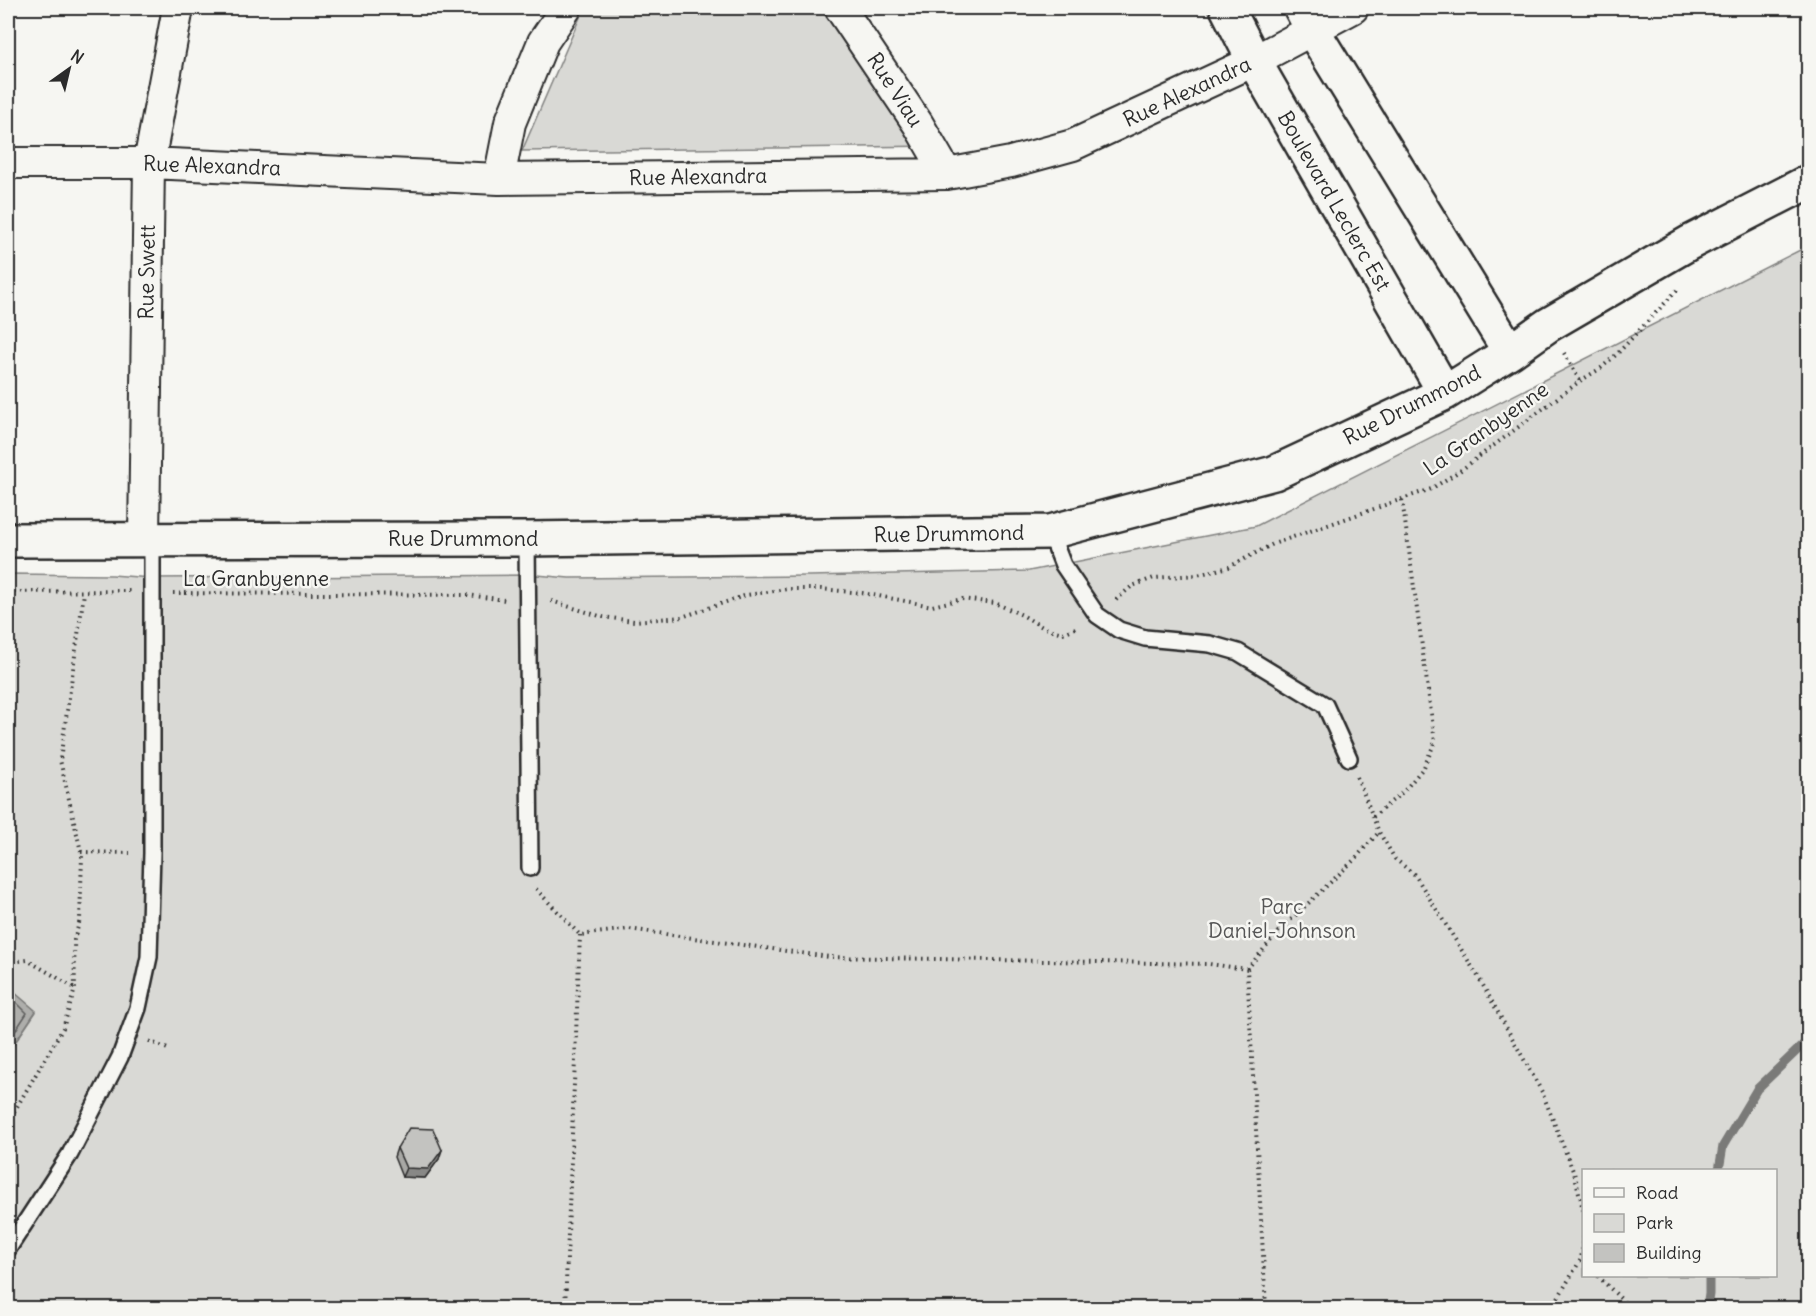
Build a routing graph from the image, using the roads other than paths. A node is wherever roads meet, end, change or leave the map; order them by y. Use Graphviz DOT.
graph roads {
  1 [pos="178,8"];
  2 [pos="566,8"];
  3 [pos="840,8"];
  4 [pos="1227,8"];
  5 [pos="1353,8"];
  6 [pos="1307,19"];
  7 [pos="1254,62"];
  8 [pos="149,163"];
  9 [pos="8,164"];
  10 [pos="947,174"];
  11 [pos="499,179"];
  12 [pos="1809,182"];
  13 [pos="1510,352"];
  14 [pos="1445,393"];
  15 [pos="1050,532"];
  16 [pos="148,539"];
  17 [pos="528,539"];
  18 [pos="8,540"];
  19 [pos="1349,758"];
  20 [pos="530,868"];
  21 [pos="8,1249"];
  1 -- 8 [label="street, Rue Swett"];
  2 -- 11 [label="street"];
  3 -- 10 [label="street, Rue Viau"];
  4 -- 7 [label="street, Boulevard Leclerc Est"];
  5 -- 6 [label="street, Rue Alexandra"];
  6 -- 7 [label="street, Rue Alexandra"];
  6 -- 13 [label="street"];
  7 -- 10 [label="street, Rue Alexandra"];
  7 -- 14 [label="street, Boulevard Leclerc Est"];
  8 -- 9 [label="street, Rue Alexandra"];
  8 -- 11 [label="street, Rue Alexandra"];
  8 -- 16 [label="street, Rue Swett"];
  10 -- 11 [label="street, Rue Alexandra"];
  12 -- 13 [label="street, Rue Drummond"];
  13 -- 14 [label="street, Rue Drummond"];
  14 -- 15 [label="street, Rue Drummond"];
  15 -- 17 [label="street, Rue Drummond"];
  15 -- 19 [label="lane"];
  16 -- 17 [label="street, Rue Drummond"];
  16 -- 18 [label="street, Rue Drummond"];
  16 -- 21 [label="lane"];
  17 -- 20 [label="lane"];
}
